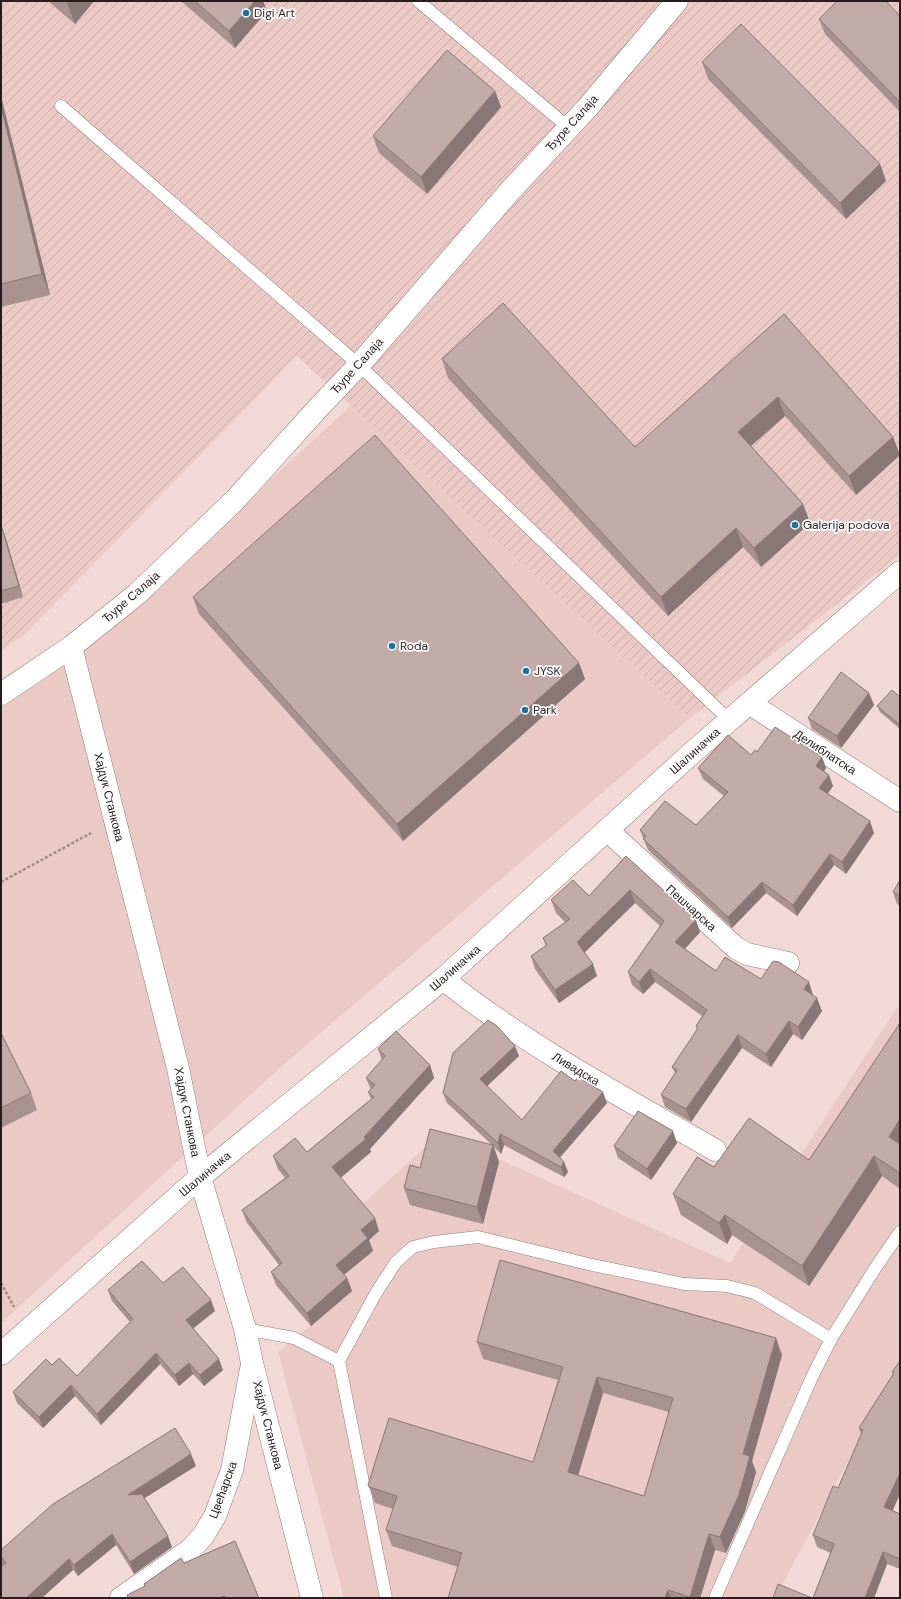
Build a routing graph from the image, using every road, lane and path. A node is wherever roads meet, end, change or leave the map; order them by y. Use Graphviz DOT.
graph roads {
  1 [pos="418,1"];
  2 [pos="678,1"];
  3 [pos="61,106"];
  4 [pos="568,127"];
  5 [pos="359,365"];
  6 [pos="900,572"];
  7 [pos="71,647"];
  8 [pos="1,694"];
  9 [pos="749,703"];
  10 [pos="729,720"];
  11 [pos="900,801"];
  12 [pos="114,820"];
  13 [pos="607,830"];
  14 [pos="1,882"];
  15 [pos="788,963"];
  16 [pos="443,979"];
  17 [pos="715,1150"];
  18 [pos="200,1177"];
  19 [pos="900,1232"];
  20 [pos="246,1329"];
  21 [pos="831,1339"];
  22 [pos="1,1354"];
  23 [pos="339,1361"];
  24 [pos="252,1363"];
  25 [pos="121,1598"];
  26 [pos="312,1598"];
  27 [pos="386,1598"];
  28 [pos="715,1598"];
  1 -- 4 [label="lane"];
  2 -- 4 [label="street, Ђуре Салаја"];
  3 -- 5 [label="lane"];
  4 -- 5 [label="street, Ђуре Салаја"];
  5 -- 7 [label="street, Ђуре Салаја"];
  5 -- 10 [label="lane"];
  6 -- 9 [label="street, Шалиначка"];
  7 -- 8 [label="street, Ђуре Салаја"];
  7 -- 12 [label="street, Хајдук Станкова"];
  9 -- 10 [label="street, Шалиначка"];
  9 -- 11 [label="street, Делиблатска"];
  10 -- 13 [label="street, Шалиначка"];
  12 -- 14 [label="path"];
  12 -- 18 [label="street, Хајдук Станкова"];
  13 -- 15 [label="street, Пешчарска"];
  13 -- 16 [label="street, Шалиначка"];
  16 -- 17 [label="street, Ливадска"];
  16 -- 18 [label="street, Шалиначка"];
  18 -- 20 [label="street, Хајдук Станкова"];
  18 -- 22 [label="street, Шалиначка"];
  19 -- 21 [label="lane"];
  20 -- 23 [label="lane"];
  20 -- 24 [label="street, Хајдук Станкова"];
  21 -- 23 [label="lane"];
  21 -- 28 [label="lane"];
  23 -- 27 [label="lane"];
  24 -- 25 [label="street, Цвећарска"];
  24 -- 26 [label="street, Хајдук Станкова"];
}
